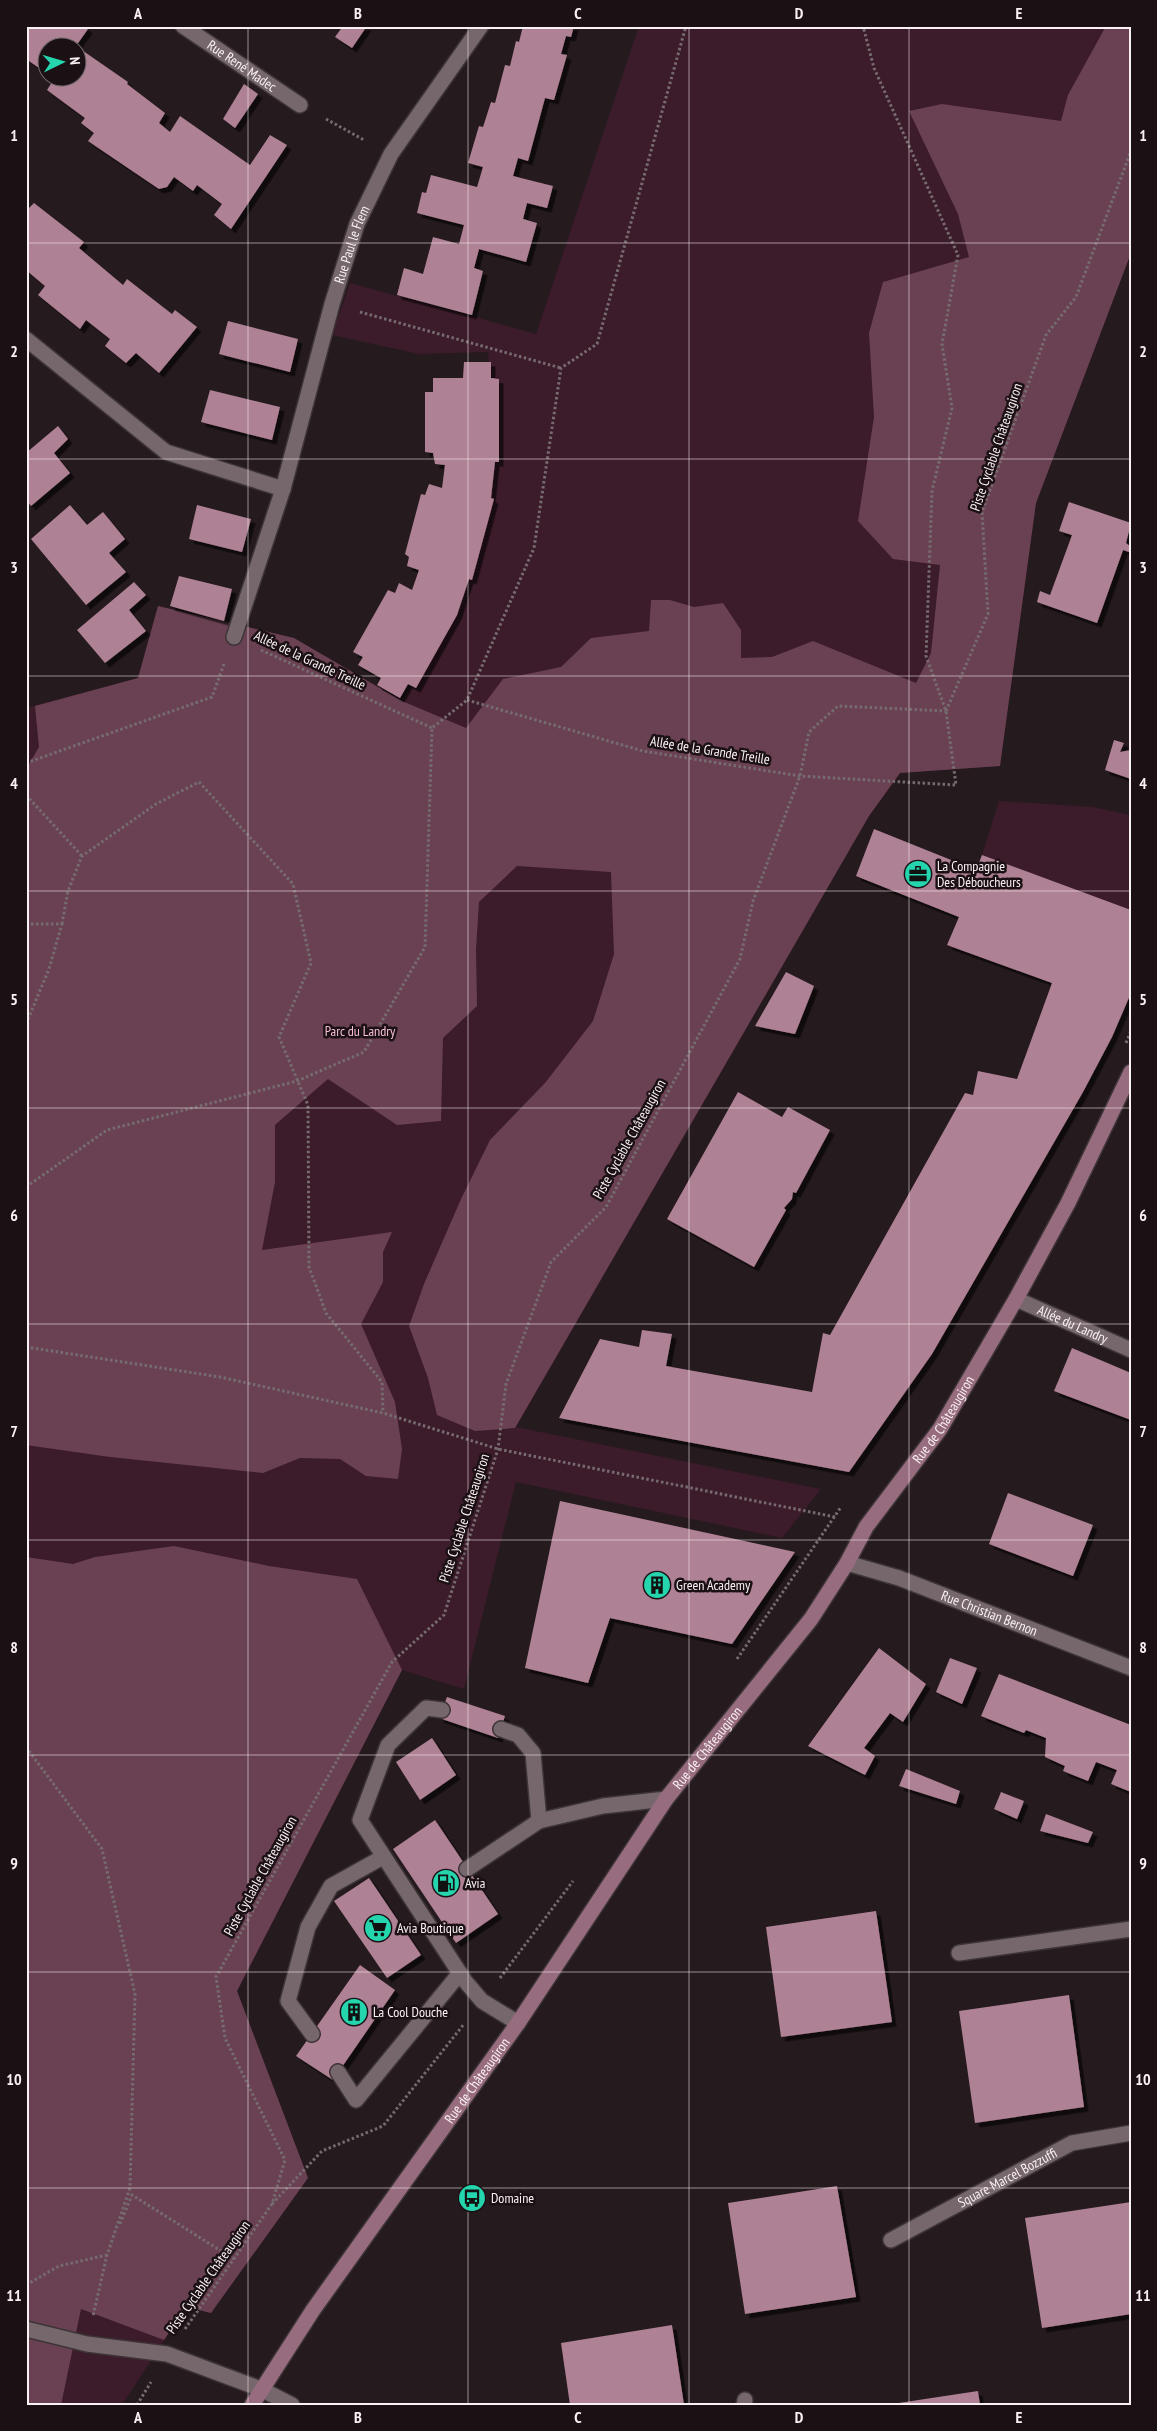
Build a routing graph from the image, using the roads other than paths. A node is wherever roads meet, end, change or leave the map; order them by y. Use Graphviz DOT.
graph roads {
  1 [pos="183,26"];
  2 [pos="481,26"];
  3 [pos="300,105"];
  4 [pos="26,339"];
  5 [pos="283,488"];
  6 [pos="234,637"];
  7 [pos="1131,1072"];
  8 [pos="1016,1299"];
  9 [pos="1131,1350"];
  10 [pos="847,1564"];
  11 [pos="1131,1668"];
  12 [pos="442,1710"];
  13 [pos="502,1729"];
  14 [pos="666,1799"];
  15 [pos="539,1821"];
  16 [pos="383,1857"];
  17 [pos="467,1869"];
  18 [pos="1131,1929"];
  19 [pos="959,1953"];
  20 [pos="460,1973"];
  21 [pos="518,2023"];
  22 [pos="312,2034"];
  23 [pos="338,2072"];
  24 [pos="1131,2133"];
  25 [pos="891,2240"];
  26 [pos="26,2329"];
  27 [pos="261,2389"];
  28 [pos="252,2405"];
  29 [pos="292,2405"];
  1 -- 3 [label="street, Rue René Madec"];
  2 -- 5 [label="street, Rue Paul le Flem"];
  4 -- 5 [label="street"];
  5 -- 6 [label="street, Rue Paul le Flem"];
  7 -- 8 [label="main road, Rue de Châteaugiron"];
  8 -- 9 [label="street, Allée du Landry"];
  8 -- 10 [label="main road, Rue de Châteaugiron"];
  10 -- 11 [label="street, Rue Christian Bernon"];
  10 -- 14 [label="main road, Rue de Châteaugiron"];
  12 -- 16 [label="street"];
  13 -- 15 [label="street"];
  14 -- 15 [label="street"];
  14 -- 21 [label="main road, Rue de Châteaugiron"];
  15 -- 17 [label="street"];
  16 -- 20 [label="street"];
  16 -- 22 [label="street"];
  18 -- 19 [label="street"];
  20 -- 21 [label="street"];
  20 -- 23 [label="street"];
  21 -- 27 [label="main road, Rue de Châteaugiron"];
  24 -- 25 [label="street, Square Marcel Bozzuffi"];
  26 -- 27 [label="street"];
  27 -- 28 [label="main road, Rue de Châteaugiron"];
  27 -- 29 [label="street"];
}
